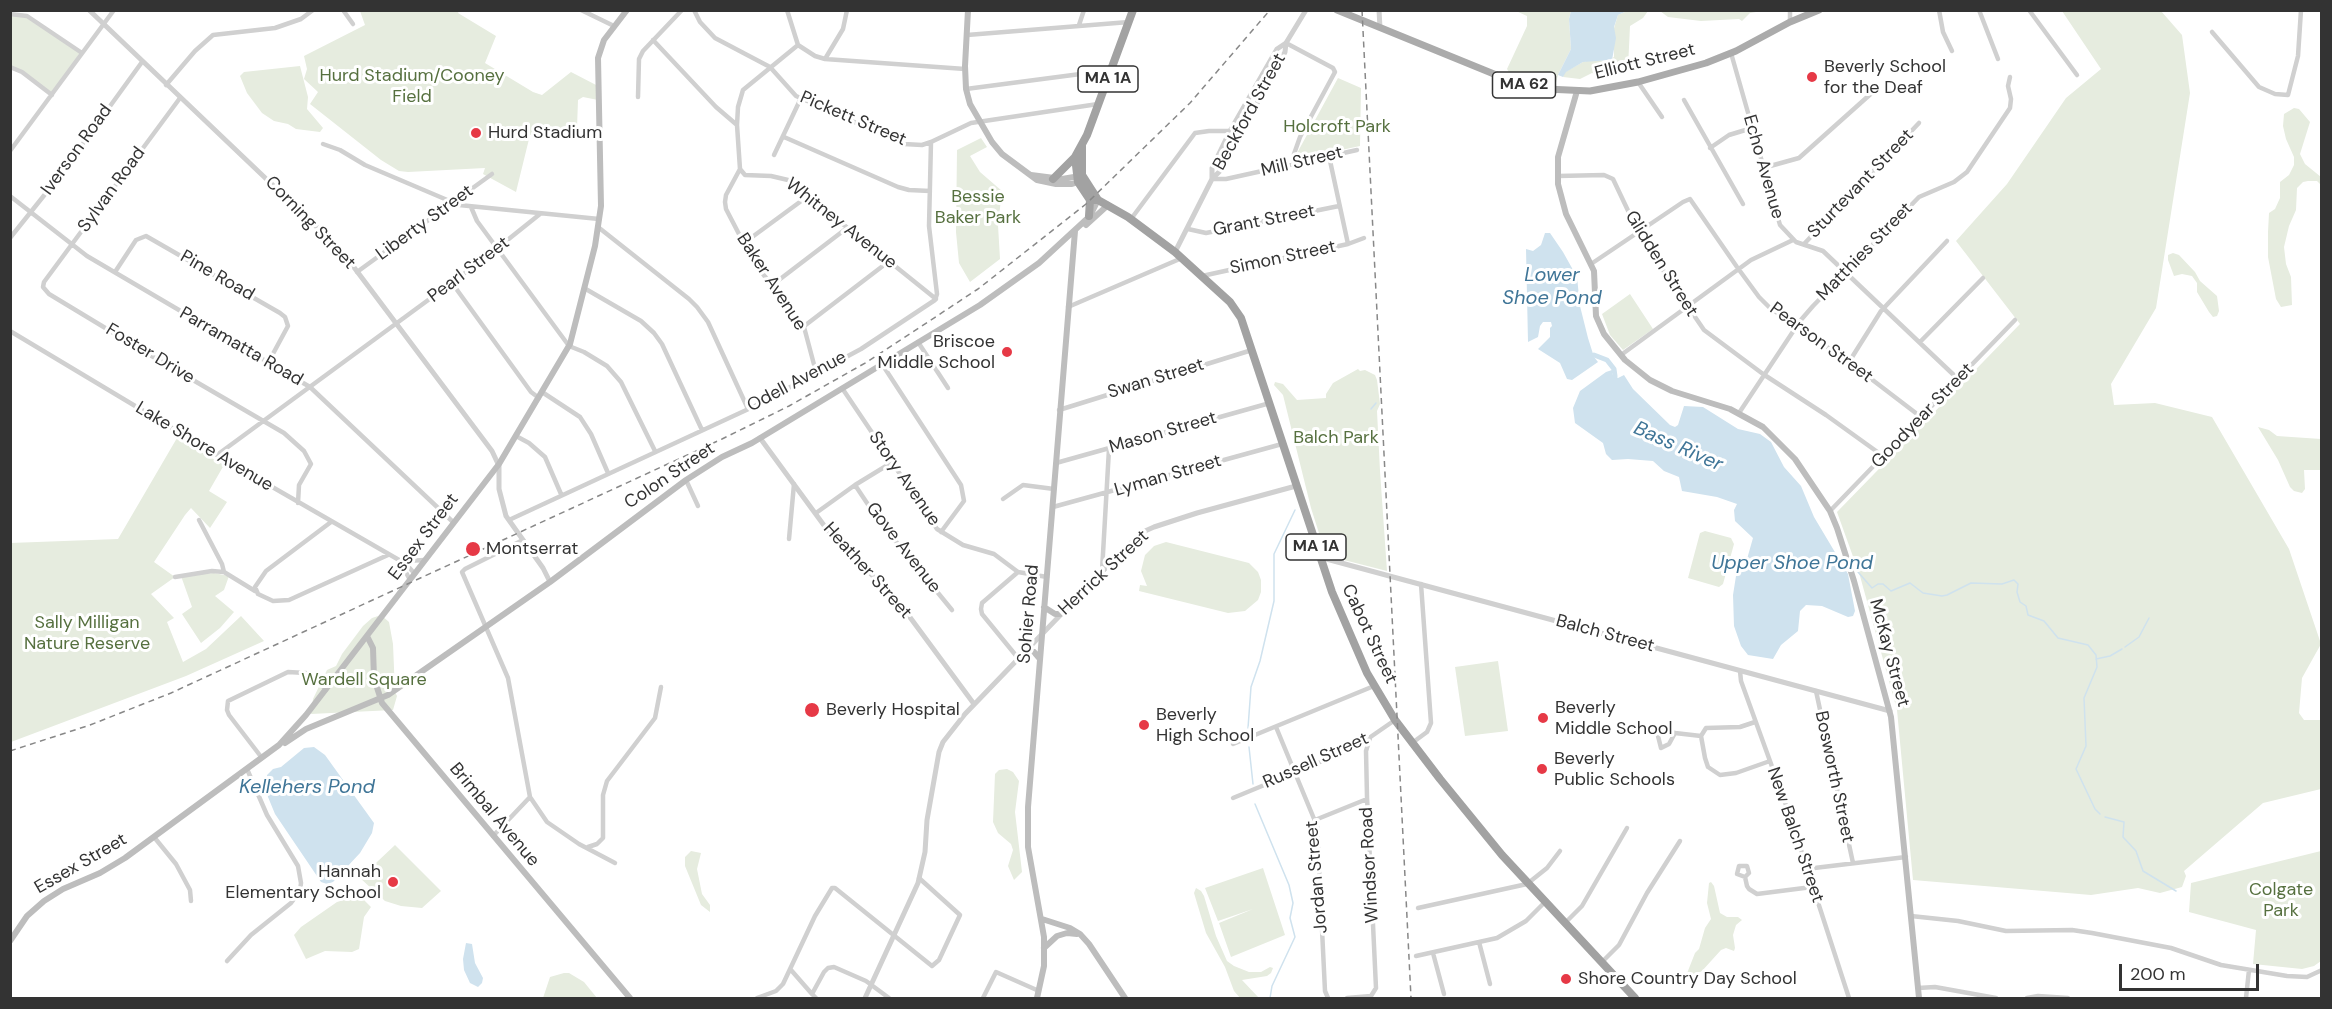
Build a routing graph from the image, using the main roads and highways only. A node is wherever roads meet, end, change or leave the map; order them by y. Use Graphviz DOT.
graph roads {
  1 [pos="627,10"];
  2 [pos="968,10"];
  3 [pos="1133,10"];
  4 [pos="1337,10"];
  5 [pos="1820,10"];
  6 [pos="1577,91"];
  7 [pos="1082,146"];
  8 [pos="1076,157"];
  9 [pos="1031,175"];
  10 [pos="1053,179"];
  11 [pos="1080,179"];
  12 [pos="1094,200"];
  13 [pos="1108,205"];
  14 [pos="1089,216"];
  15 [pos="1076,229"];
  16 [pos="1044,607"];
  17 [pos="1060,614"];
  18 [pos="367,636"];
  19 [pos="1025,650"];
  20 [pos="1040,659"];
  21 [pos="380,698"];
  22 [pos="306,716"];
  23 [pos="317,725"];
  24 [pos="279,745"];
  25 [pos="1042,919"];
  26 [pos="1080,934"];
  27 [pos="10,941"];
  28 [pos="1044,949"];
  29 [pos="630,999"];
  30 [pos="1037,999"];
  31 [pos="1125,999"];
  32 [pos="1635,999"];
  33 [pos="1919,999"];
  1 -- 18 [label="main road, Essex Street"];
  2 -- 9 [label="main road"];
  3 -- 7 [label="highway, MA 1A"];
  4 -- 6 [label="main road, Elliott Street / MA 62"];
  5 -- 6 [label="main road, Elliott Street / MA 62"];
  6 -- 33 [label="main road, McKay Street"];
  7 -- 8 [label="highway, MA 1A"];
  7 -- 11 [label="highway, MA 1A"];
  8 -- 10 [label="highway"];
  8 -- 11 [label="highway, MA 1A"];
  9 -- 10 [label="main road"];
  9 -- 11 [label="main road"];
  10 -- 11 [label="main road"];
  11 -- 12 [label="highway, Cabot Street / MA 1A"];
  12 -- 13 [label="highway, Cabot Street / MA 1A"];
  12 -- 14 [label="highway"];
  13 -- 15 [label="main road, Colon Street"];
  13 -- 32 [label="highway, Cabot Street / MA 1A"];
  14 -- 15 [label="main road, Colon Street"];
  15 -- 16 [label="main road, Sohier Road"];
  15 -- 21 [label="main road, Colon Street"];
  16 -- 17 [label="main road"];
  16 -- 20 [label="main road, Sohier Road"];
  18 -- 21 [label="main road, Brimbal Avenue"];
  18 -- 22 [label="main road, Essex Street"];
  19 -- 20 [label="main road"];
  20 -- 25 [label="main road, Sohier Road"];
  21 -- 23 [label="main road, Colon Street"];
  21 -- 29 [label="main road, Brimbal Avenue"];
  22 -- 23 [label="main road"];
  22 -- 24 [label="main road, Essex Street"];
  23 -- 24 [label="main road, Colon Street"];
  24 -- 27 [label="main road, Essex Street"];
  25 -- 26 [label="main road"];
  25 -- 28 [label="main road, Sohier Road"];
  26 -- 28 [label="main road"];
  26 -- 31 [label="main road"];
  28 -- 30 [label="main road, Sohier Road"];
}
